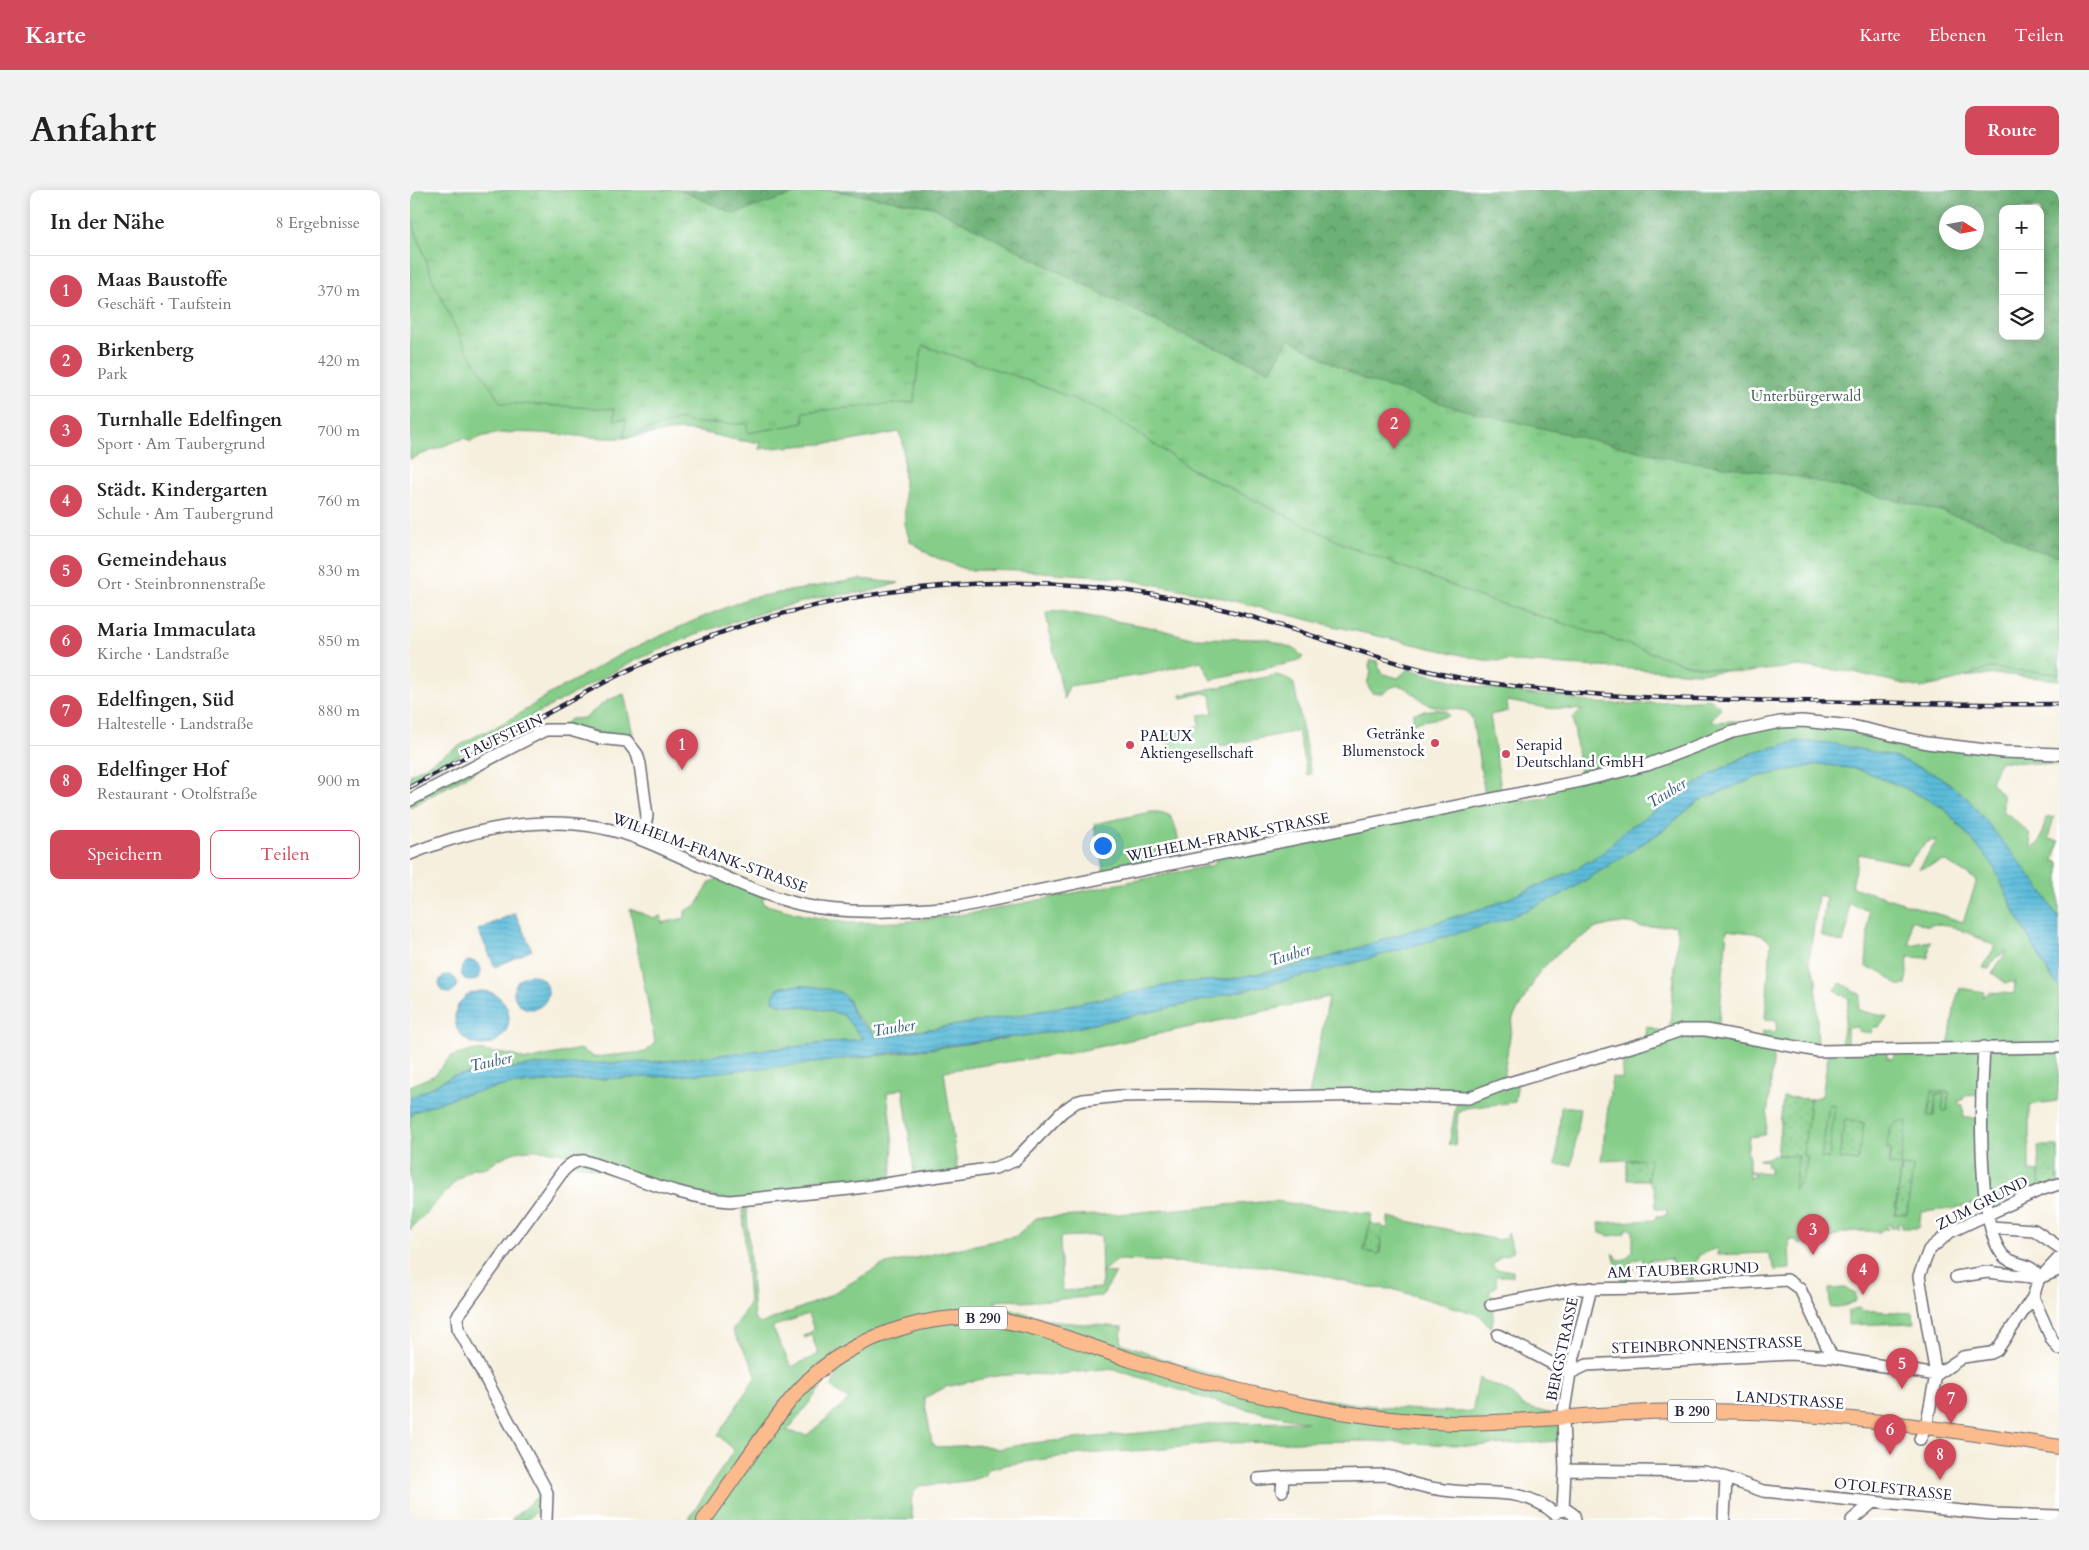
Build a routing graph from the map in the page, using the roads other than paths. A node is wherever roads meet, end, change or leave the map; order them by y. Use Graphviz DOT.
graph roads {
  1 [pos="2059,754"];
  2 [pos="410,800"];
  3 [pos="642,840"];
  4 [pos="410,854"];
  5 [pos="2059,1047"];
  6 [pos="1984,1048"];
  7 [pos="2059,1184"];
  8 [pos="1990,1221"];
  9 [pos="2059,1246"];
  10 [pos="2059,1258"];
  11 [pos="2059,1270"];
  12 [pos="1956,1277"];
  13 [pos="2041,1277"];
  14 [pos="1591,1288"];
  15 [pos="2034,1297"];
  16 [pos="1491,1305"];
  17 [pos="1498,1334"];
  18 [pos="2059,1349"];
  19 [pos="1832,1357"];
  20 [pos="1570,1373"];
  21 [pos="1936,1374"];
  22 [pos="1563,1417"];
  23 [pos="1923,1433"];
  24 [pos="2059,1447"];
  25 [pos="1565,1470"];
  26 [pos="1283,1477"];
  27 [pos="1726,1478"];
  28 [pos="1258,1480"];
  29 [pos="1282,1491"];
  30 [pos="1873,1502"];
  31 [pos="1557,1514"];
  32 [pos="2059,1516"];
  33 [pos="1724,1518"];
  34 [pos="546,1520"];
  35 [pos="704,1520"];
  36 [pos="1575,1520"];
  37 [pos="1852,1520"];
  1 -- 3 [label="street, WILHELM-FRANK-STRASSE"];
  2 -- 3 [label="street, TAUFSTEIN"];
  3 -- 4 [label="street, WILHELM-FRANK-STRASSE"];
  5 -- 6 [label="street"];
  6 -- 8 [label="street"];
  6 -- 34 [label="street"];
  7 -- 8 [label="street, ZUM GRUND"];
  8 -- 9 [label="street"];
  8 -- 13 [label="street"];
  8 -- 21 [label="street, ZUM GRUND"];
  10 -- 13 [label="street"];
  11 -- 13 [label="street"];
  12 -- 13 [label="street"];
  13 -- 15 [label="street"];
  14 -- 16 [label="street, AM TAUBERGRUND"];
  14 -- 19 [label="street, AM TAUBERGRUND"];
  14 -- 20 [label="street, BERGSTRASSE"];
  15 -- 18 [label="street"];
  15 -- 21 [label="street"];
  17 -- 20 [label="street"];
  19 -- 20 [label="street, STEINBRONNENSTRASSE"];
  19 -- 21 [label="street, STEINBRONNENSTRASSE"];
  20 -- 22 [label="street, BERGSTRASSE"];
  21 -- 23 [label="street, ZUM GRUND"];
  22 -- 23 [label="main road, LANDSTRASSE / B 290"];
  22 -- 25 [label="street, BERGSTRASSE"];
  22 -- 35 [label="main road, LANDSTRASSE / B 290"];
  23 -- 24 [label="main road, LANDSTRASSE / B 290"];
  25 -- 27 [label="street, OTOLFSTRASSE"];
  25 -- 31 [label="street, BERGSTRASSE"];
  26 -- 28 [label="street"];
  26 -- 29 [label="street"];
  26 -- 31 [label="street"];
  27 -- 30 [label="street, OTOLFSTRASSE"];
  27 -- 33 [label="street"];
  30 -- 32 [label="street, OTOLFSTRASSE"];
  30 -- 37 [label="street"];
  31 -- 36 [label="street"];
}
